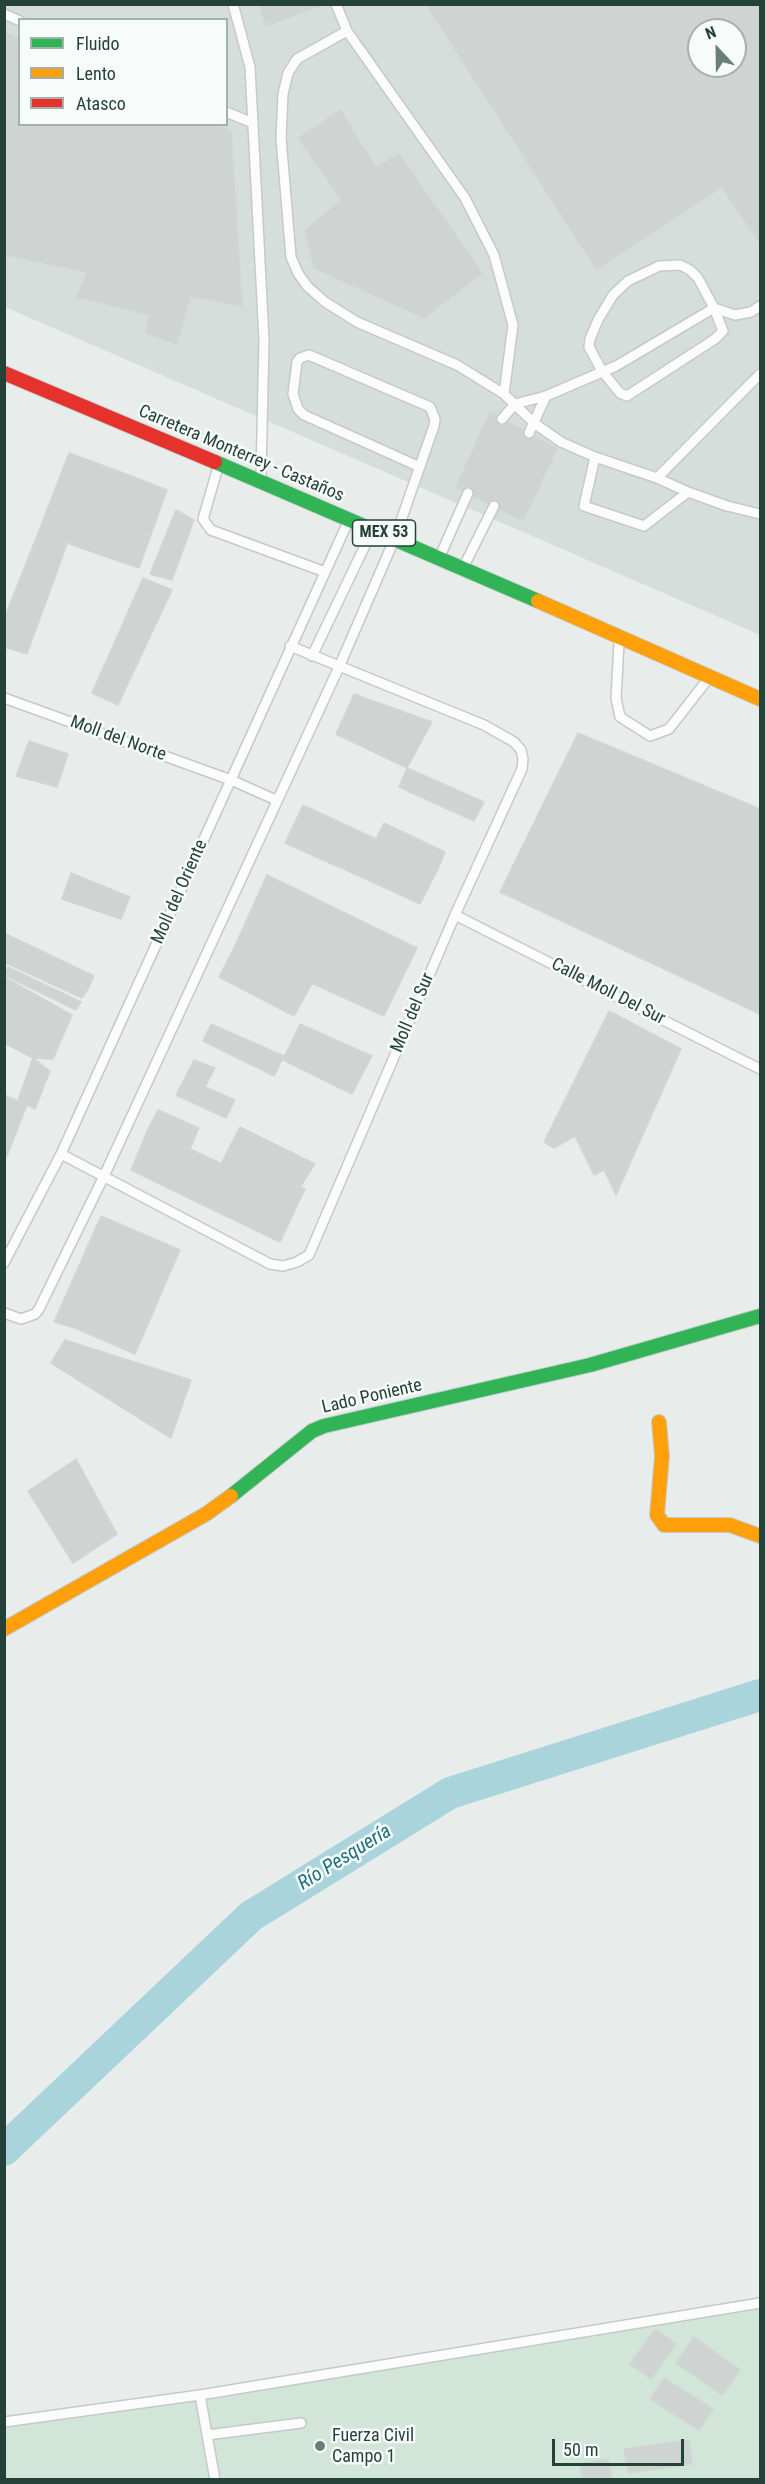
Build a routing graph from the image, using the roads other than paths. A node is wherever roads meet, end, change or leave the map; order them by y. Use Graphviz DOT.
graph roads {
  1 [pos="233,4"];
  2 [pos="336,4"];
  3 [pos="4,14"];
  4 [pos="18,20"];
  5 [pos="346,31"];
  6 [pos="228,113"];
  7 [pos="253,123"];
  8 [pos="760,306"];
  9 [pos="714,308"];
  10 [pos="602,371"];
  11 [pos="4,373"];
  12 [pos="760,374"];
  13 [pos="504,394"];
  14 [pos="546,396"];
  15 [pos="514,404"];
  16 [pos="502,419"];
  17 [pos="534,423"];
  18 [pos="529,433"];
  19 [pos="595,458"];
  20 [pos="219,465"];
  21 [pos="420,466"];
  22 [pos="657,478"];
  23 [pos="261,482"];
  24 [pos="688,492"];
  25 [pos="468,493"];
  26 [pos="494,506"];
  27 [pos="760,514"];
  28 [pos="349,519"];
  29 [pos="373,529"];
  30 [pos="395,538"];
  31 [pos="439,558"];
  32 [pos="463,569"];
  33 [pos="325,572"];
  34 [pos="619,638"];
  35 [pos="290,646"];
  36 [pos="312,656"];
  37 [pos="339,667"];
  38 [pos="710,677"];
  39 [pos="4,698"];
  40 [pos="760,699"];
  41 [pos="231,780"];
  42 [pos="276,800"];
  43 [pos="455,915"];
  44 [pos="760,1069"];
  45 [pos="61,1154"];
  46 [pos="104,1176"];
  47 [pos="4,1263"];
  48 [pos="4,1313"];
  49 [pos="760,1316"];
  50 [pos="659,1422"];
  51 [pos="760,1536"];
  52 [pos="4,1629"];
  53 [pos="760,2302"];
  54 [pos="200,2395"];
  55 [pos="4,2422"];
  56 [pos="301,2423"];
  57 [pos="207,2435"];
  58 [pos="215,2480"];
  1 -- 7 [label="lane"];
  2 -- 5 [label="lane"];
  3 -- 4 [label="lane"];
  5 -- 13 [label="lane"];
  5 -- 13 [label="lane"];
  6 -- 7 [label="lane"];
  7 -- 23 [label="lane"];
  8 -- 9 [label="lane"];
  9 -- 10 [label="lane"];
  9 -- 10 [label="lane"];
  9 -- 10 [label="lane"];
  10 -- 14 [label="lane"];
  11 -- 20 [label="street, Carretera Monterrey - Castaños / MEX 53"];
  12 -- 22 [label="lane"];
  13 -- 15 [label="lane"];
  14 -- 15 [label="lane"];
  14 -- 17 [label="lane"];
  15 -- 16 [label="lane"];
  15 -- 17 [label="lane"];
  17 -- 18 [label="lane"];
  17 -- 19 [label="lane"];
  19 -- 22 [label="lane"];
  19 -- 24 [label="lane"];
  20 -- 23 [label="street, Carretera Monterrey - Castaños / MEX 53"];
  20 -- 33 [label="lane"];
  21 -- 21 [label="lane"];
  21 -- 30 [label="lane"];
  22 -- 24 [label="lane"];
  23 -- 28 [label="street, Carretera Monterrey - Castaños / MEX 53"];
  24 -- 27 [label="lane"];
  25 -- 31 [label="lane"];
  26 -- 32 [label="lane"];
  28 -- 29 [label="street, Carretera Monterrey - Castaños / MEX 53"];
  28 -- 33 [label="lane, Moll del Oriente"];
  29 -- 30 [label="street, Carretera Monterrey - Castaños / MEX 53"];
  29 -- 36 [label="lane"];
  30 -- 31 [label="street, Carretera Monterrey - Castaños / MEX 53"];
  30 -- 37 [label="lane"];
  31 -- 32 [label="street, Carretera Monterrey - Castaños / MEX 53"];
  32 -- 34 [label="street, Carretera Monterrey - Castaños / MEX 53"];
  33 -- 35 [label="lane, Moll del Oriente"];
  34 -- 38 [label="street, Carretera Monterrey - Castaños / MEX 53"];
  34 -- 38 [label="lane"];
  35 -- 36 [label="lane, Moll del Sur"];
  35 -- 41 [label="lane, Moll del Oriente"];
  36 -- 37 [label="lane, Moll del Sur"];
  37 -- 42 [label="lane"];
  37 -- 43 [label="lane, Moll del Sur"];
  38 -- 40 [label="street, Carretera Monterrey - Castaños / MEX 53"];
  39 -- 41 [label="lane, Moll del Norte"];
  41 -- 42 [label="lane, Moll del Norte"];
  41 -- 45 [label="lane, Moll del Oriente"];
  42 -- 46 [label="lane"];
  43 -- 44 [label="lane, Calle Moll Del Sur"];
  43 -- 46 [label="lane, Moll del Sur"];
  45 -- 46 [label="lane, Moll del Sur"];
  45 -- 47 [label="lane, Moll del Oriente"];
  46 -- 48 [label="lane"];
  49 -- 52 [label="street, Lado Poniente"];
  50 -- 51 [label="street"];
  53 -- 54 [label="lane"];
  54 -- 55 [label="lane"];
  54 -- 57 [label="lane"];
  56 -- 57 [label="lane"];
  57 -- 58 [label="lane"];
}
